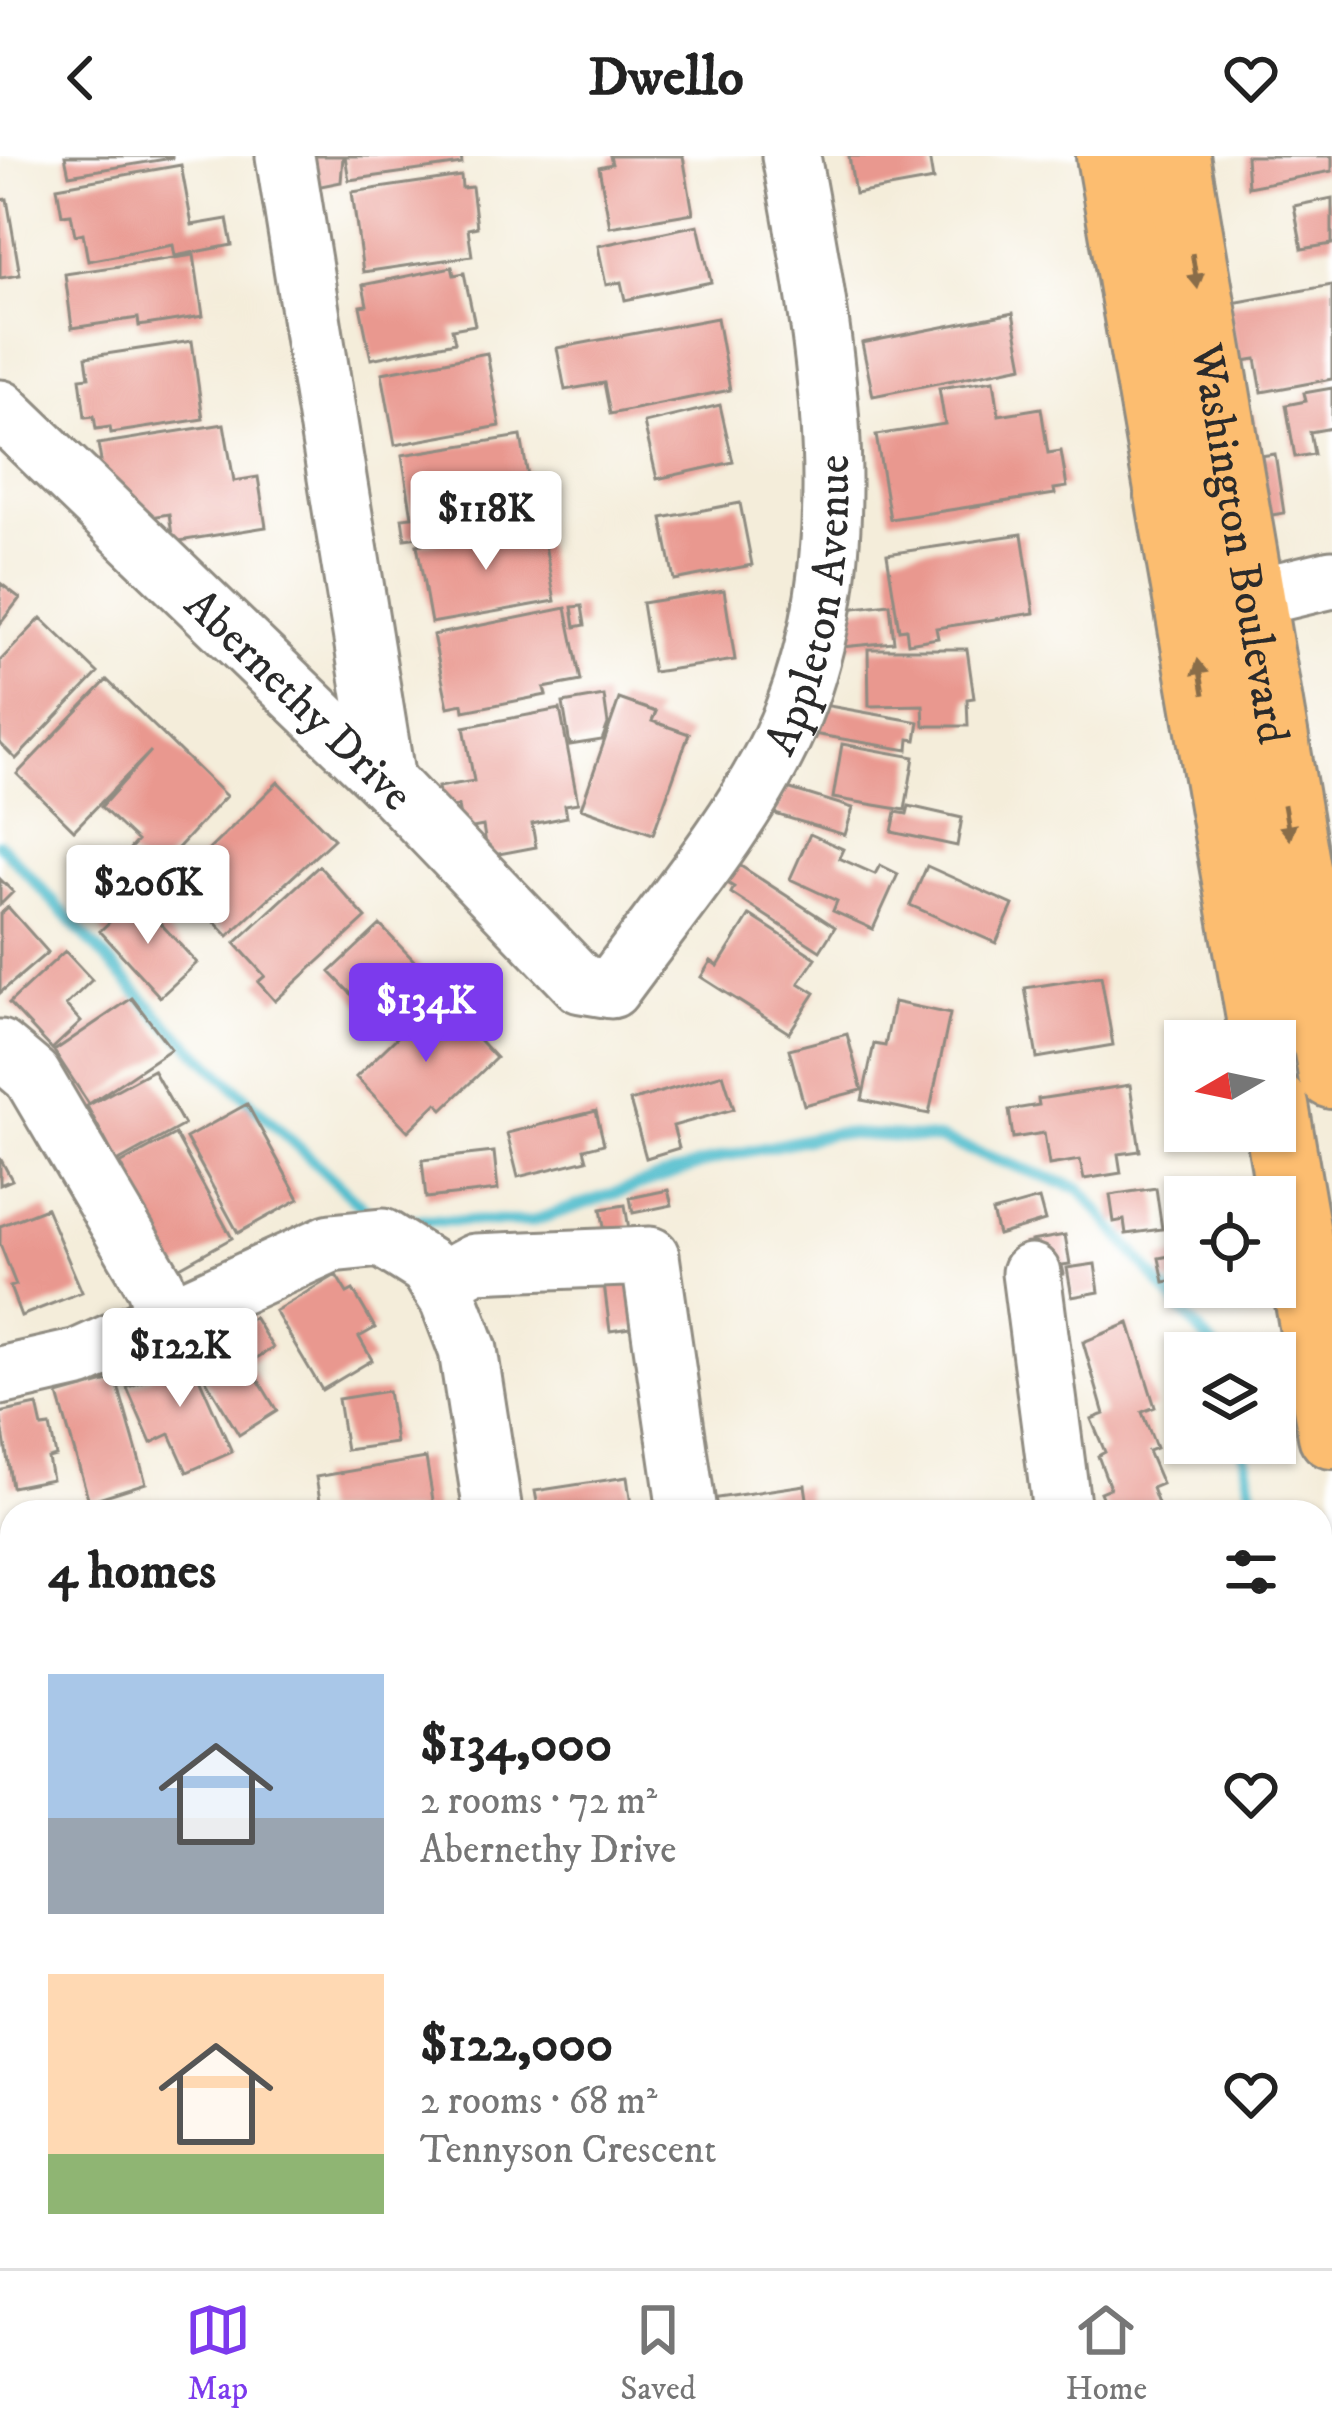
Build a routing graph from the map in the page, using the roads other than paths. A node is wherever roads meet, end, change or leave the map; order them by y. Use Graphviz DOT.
graph roads {
  1 [pos="285,156"];
  2 [pos="791,156"];
  3 [pos="1110,156"];
  4 [pos="1176,156"];
  5 [pos="0,409"];
  6 [pos="1332,579"];
  7 [pos="1248,599"];
  8 [pos="386,781"];
  9 [pos="599,991"];
  10 [pos="1260,1020"];
  11 [pos="0,1048"];
  12 [pos="1332,1076"];
  13 [pos="1283,1152"];
  14 [pos="1030,1273"];
  15 [pos="438,1283"];
  16 [pos="167,1318"];
  17 [pos="0,1376"];
  18 [pos="1332,1435"];
  19 [pos="491,1500"];
  20 [pos="685,1500"];
  21 [pos="1061,1500"];
  1 -- 8 [label="street"];
  2 -- 9 [label="street, Appleton Avenue"];
  10 -- 3 [label="highway, Washington Boulevard, one-way"];
  4 -- 7 [label="highway, Washington Boulevard, one-way"];
  5 -- 8 [label="street, Abernethy Drive"];
  6 -- 7 [label="street"];
  7 -- 12 [label="highway, Washington Boulevard, one-way"];
  8 -- 9 [label="street, Abernethy Drive"];
  11 -- 16 [label="street"];
  13 -- 18 [label="highway"];
  14 -- 21 [label="street"];
  15 -- 16 [label="street"];
  15 -- 19 [label="street"];
  15 -- 20 [label="street"];
  16 -- 17 [label="street"];
}
